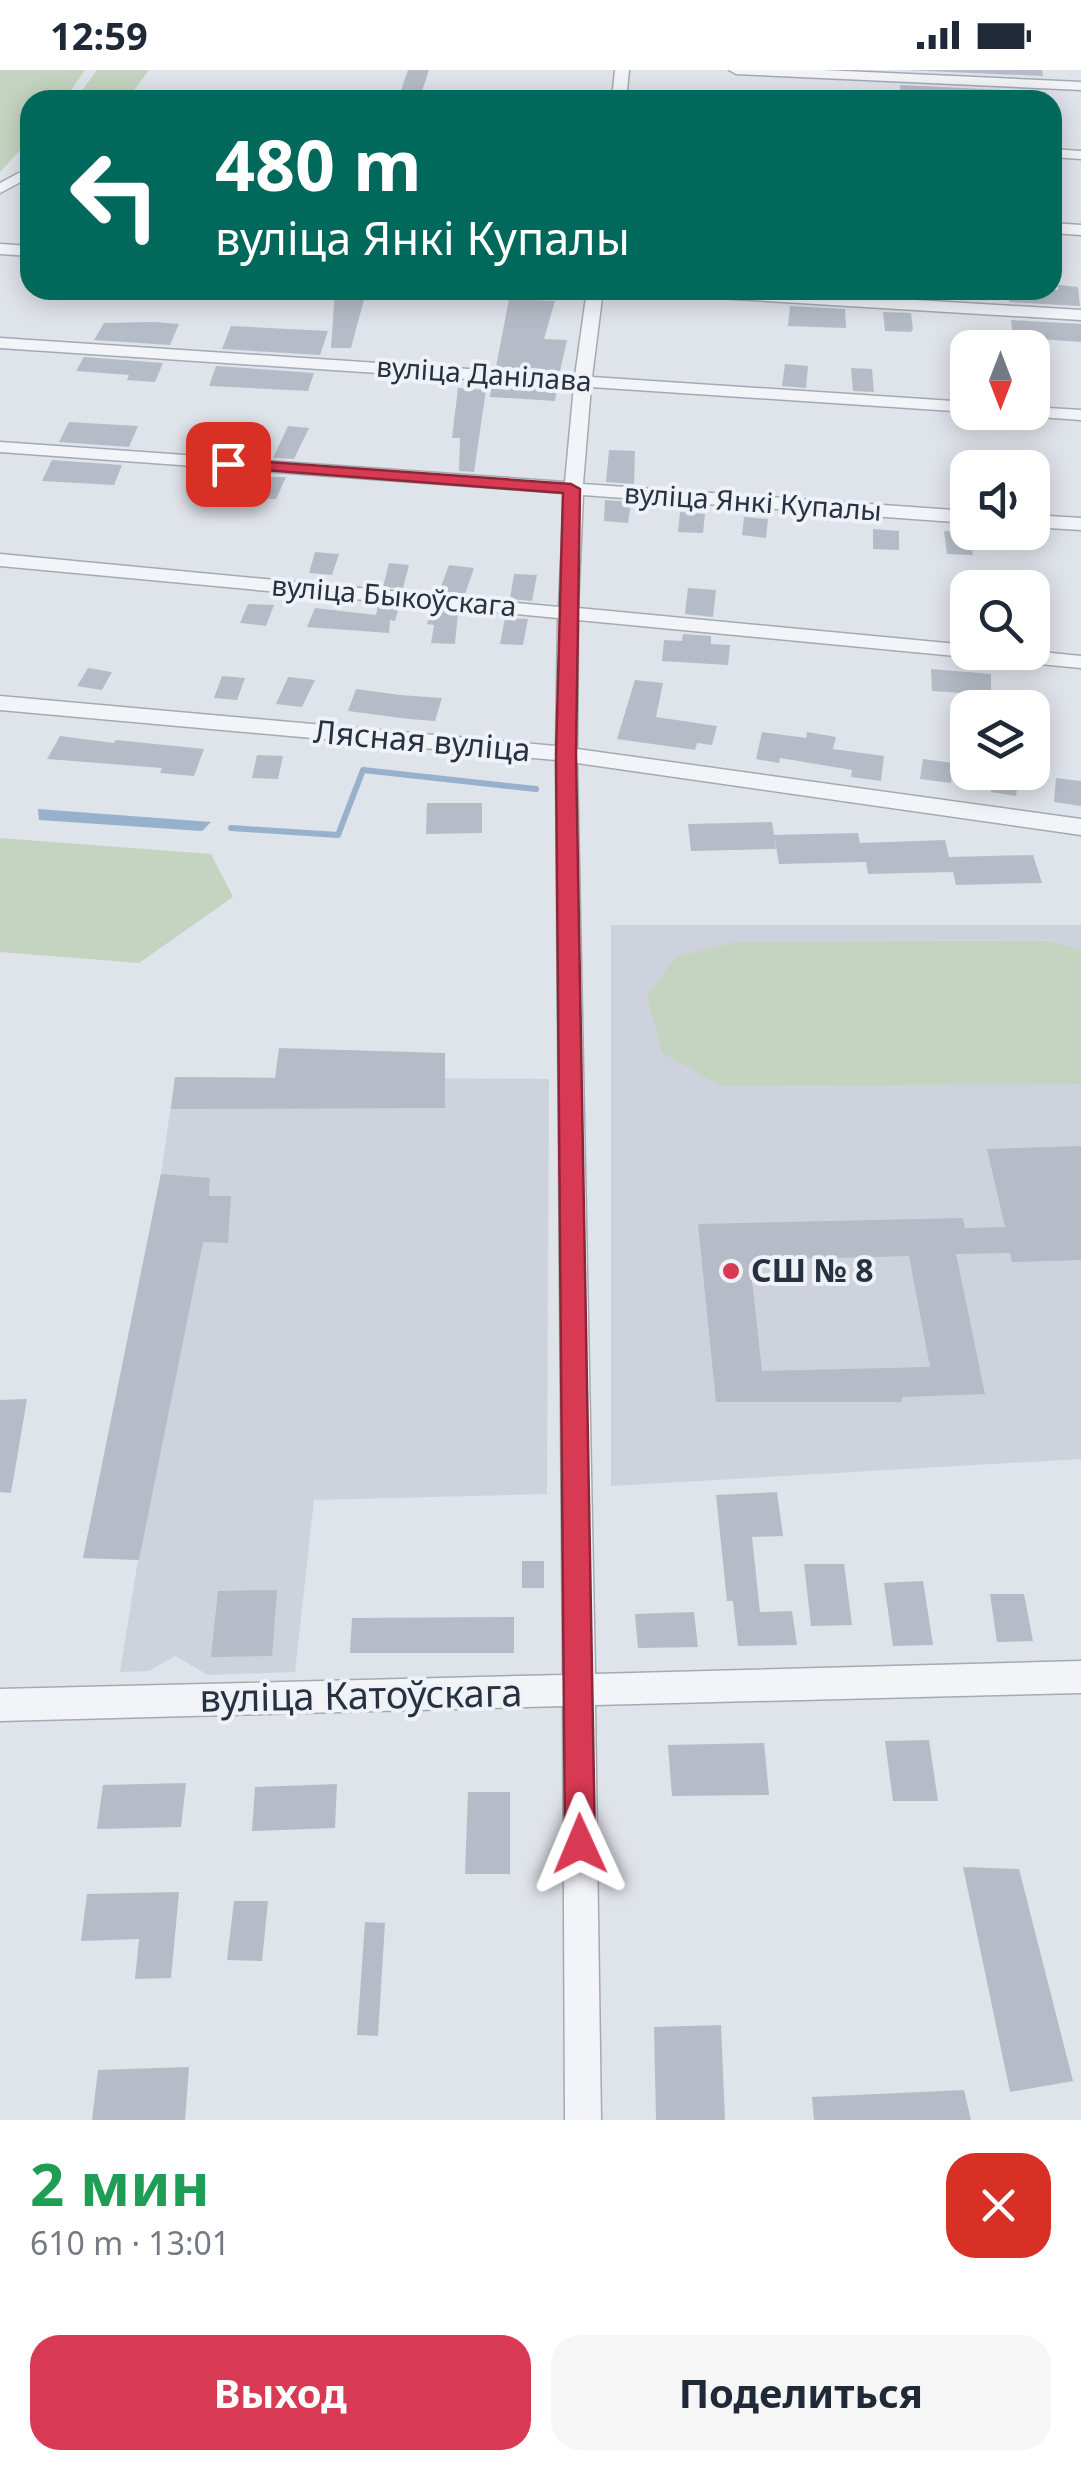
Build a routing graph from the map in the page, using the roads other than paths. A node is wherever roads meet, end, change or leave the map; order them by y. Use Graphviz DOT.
graph roads {
  1 [pos="736,70"];
  2 [pos="1081,86"];
  3 [pos="593,300"];
  4 [pos="834,300"];
  5 [pos="1081,315"];
  6 [pos="0,342"];
  7 [pos="581,380"];
  8 [pos="950,406"];
  9 [pos="1050,413"];
  10 [pos="1081,415"];
  11 [pos="0,447"];
  12 [pos="571,489"];
  13 [pos="950,515"];
  14 [pos="1050,522"];
  15 [pos="1081,524"];
  16 [pos="0,560"];
  17 [pos="568,612"];
  18 [pos="950,649"];
  19 [pos="1050,659"];
  20 [pos="1081,662"];
  21 [pos="0,703"];
  22 [pos="566,754"];
  23 [pos="1081,827"];
  24 [pos="1081,1677"];
  25 [pos="577,1690"];
  26 [pos="0,1706"];
  27 [pos="583,2120"];
  1 -- 2 [label="street"];
  3 -- 7 [label="street"];
  4 -- 5 [label="street"];
  6 -- 7 [label="street, вуліца Данілава"];
  7 -- 8 [label="street, вуліца Данілава"];
  7 -- 12 [label="street"];
  9 -- 10 [label="street"];
  11 -- 12 [label="street, вуліца Янкі Купалы"];
  12 -- 13 [label="street, вуліца Янкі Купалы"];
  12 -- 17 [label="street"];
  14 -- 15 [label="street"];
  16 -- 17 [label="street, вуліца Быкоўскага"];
  17 -- 18 [label="street, вуліца Быкоўскага"];
  17 -- 22 [label="street"];
  19 -- 20 [label="street"];
  21 -- 22 [label="street, Лясная вуліца"];
  22 -- 23 [label="street, Лясная вуліца"];
  22 -- 25 [label="street"];
  24 -- 25 [label="street, вуліца Катоўскага"];
  25 -- 26 [label="street, вуліца Катоўскага"];
  25 -- 27 [label="street"];
}
